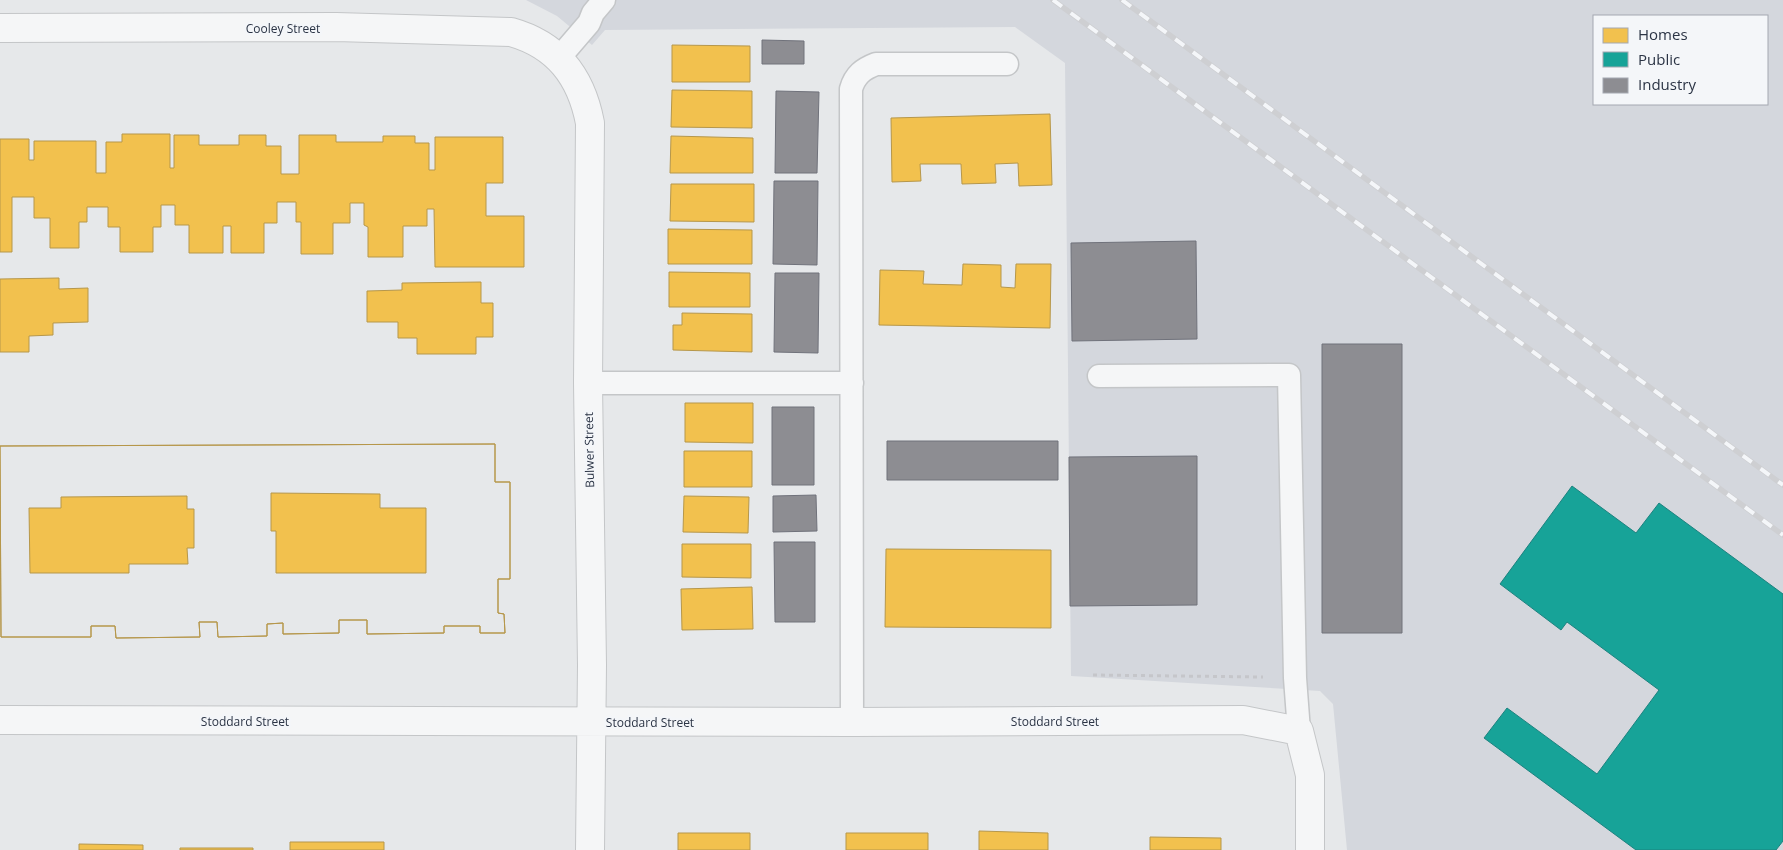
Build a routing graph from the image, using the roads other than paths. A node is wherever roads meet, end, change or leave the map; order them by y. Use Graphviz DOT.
graph roads {
  1 [pos="604,0"];
  2 [pos="0,28"];
  3 [pos="559,58"];
  4 [pos="1008,64"];
  5 [pos="1099,376"];
  6 [pos="588,383"];
  7 [pos="852,383"];
  8 [pos="0,720"];
  9 [pos="591,722"];
  10 [pos="852,722"];
  11 [pos="1298,731"];
  12 [pos="590,850"];
  13 [pos="1310,850"];
  1 -- 3 [label="lane"];
  2 -- 3 [label="street, Cooley Street"];
  3 -- 6 [label="street, Bulwer Street"];
  4 -- 7 [label="lane"];
  5 -- 11 [label="lane"];
  6 -- 7 [label="lane"];
  6 -- 9 [label="street, Bulwer Street"];
  7 -- 10 [label="lane"];
  8 -- 9 [label="street, Stoddard Street"];
  9 -- 10 [label="street, Stoddard Street"];
  9 -- 12 [label="street, Bulwer Street"];
  10 -- 11 [label="street, Stoddard Street"];
  11 -- 13 [label="street"];
}
